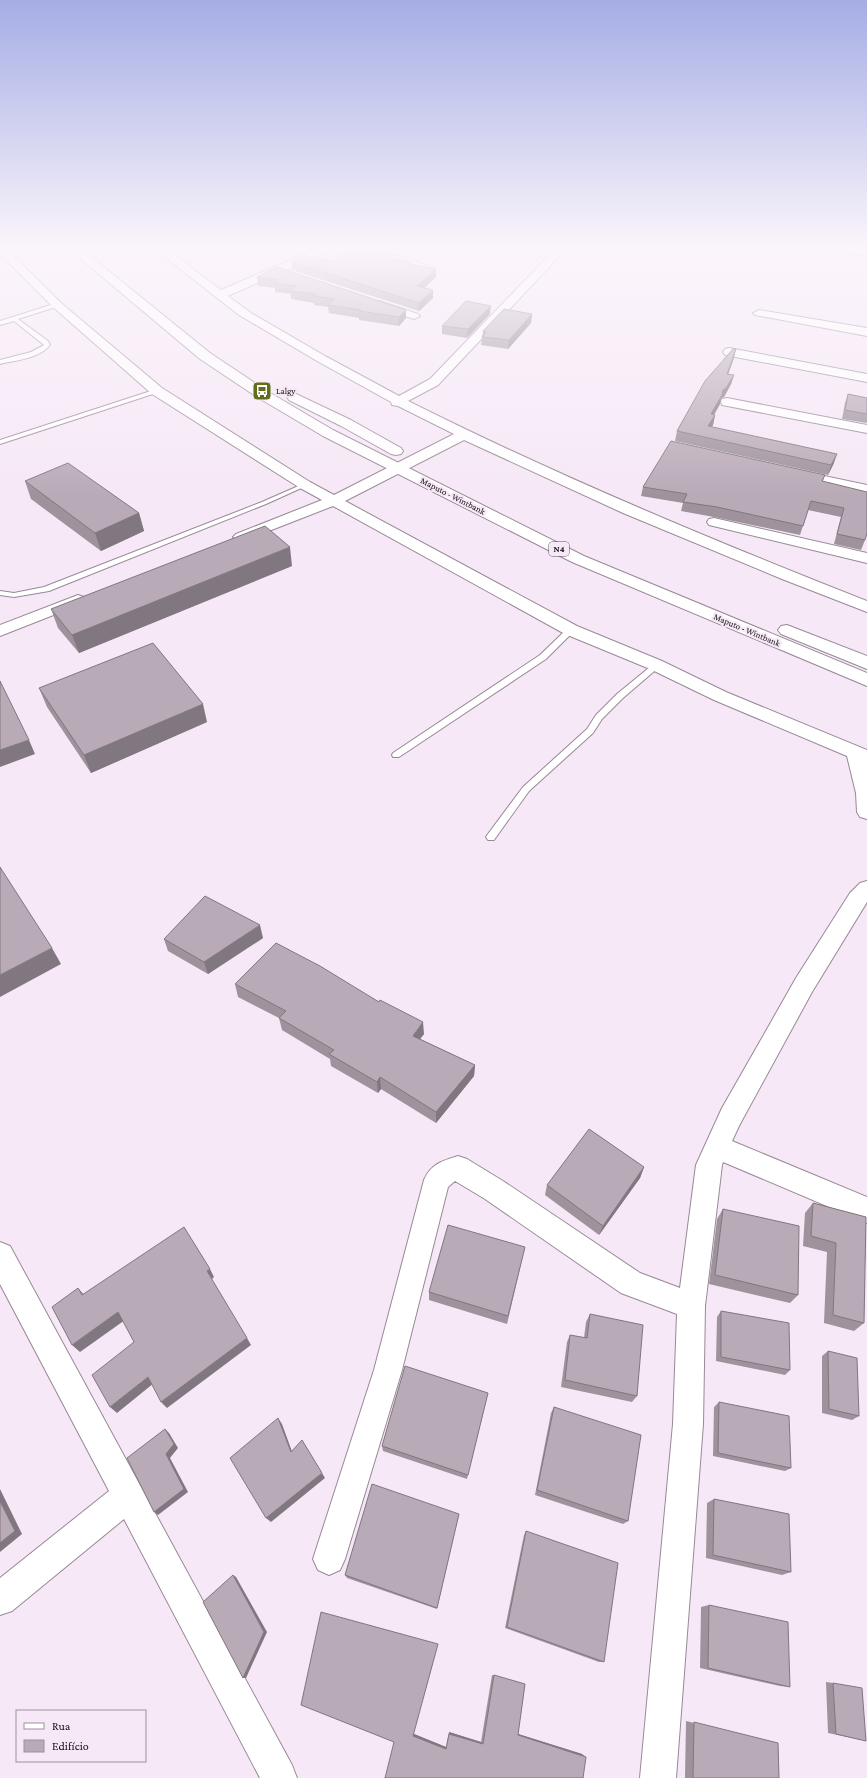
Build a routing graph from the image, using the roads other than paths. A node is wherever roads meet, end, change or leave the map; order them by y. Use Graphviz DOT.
graph roads {
  1 [pos="30,330"];
  2 [pos="86,330"];
  3 [pos="173,330"];
  4 [pos="273,330"];
  5 [pos="484,330"];
  6 [pos="856,330"];
  7 [pos="867,332"];
  8 [pos="729,352"];
  9 [pos="0,362"];
  10 [pos="867,378"];
  11 [pos="278,388"];
  12 [pos="157,391"];
  13 [pos="397,402"];
  14 [pos="727,402"];
  15 [pos="867,429"];
  16 [pos="463,435"];
  17 [pos="0,442"];
  18 [pos="413,461"];
  19 [pos="399,468"];
  20 [pos="782,470"];
  21 [pos="305,485"];
  22 [pos="867,490"];
  23 [pos="334,501"];
  24 [pos="714,522"];
  25 [pos="226,543"];
  26 [pos="867,558"];
  27 [pos="0,593"];
  28 [pos="95,594"];
  29 [pos="867,607"];
  30 [pos="0,630"];
  31 [pos="571,630"];
  32 [pos="867,663"];
  33 [pos="656,665"];
  34 [pos="867,680"];
  35 [pos="396,755"];
  36 [pos="861,755"];
  37 [pos="867,812"];
  38 [pos="491,837"];
  39 [pos="867,889"];
  40 [pos="717,1147"];
  41 [pos="867,1210"];
  42 [pos="0,1256"];
  43 [pos="691,1306"];
  44 [pos="128,1496"];
  45 [pos="329,1559"];
  46 [pos="0,1599"];
  47 [pos="278,1778"];
  48 [pos="658,1778"];
  1 -- 9 [label="lane"];
  2 -- 12 [label="street"];
  3 -- 19 [label="highway, Maputo - Wintbank / N4"];
  4 -- 13 [label="street"];
  5 -- 13 [label="street"];
  6 -- 7 [label="street"];
  8 -- 10 [label="street"];
  11 -- 18 [label="highway, Maputo - Wintbank / N4"];
  12 -- 17 [label="lane"];
  12 -- 21 [label="street"];
  13 -- 16 [label="street"];
  14 -- 15 [label="street"];
  16 -- 18 [label="street"];
  16 -- 29 [label="street"];
  18 -- 19 [label="street"];
  18 -- 32 [label="highway, Maputo - Wintbank / N4"];
  19 -- 23 [label="street"];
  19 -- 34 [label="highway, Maputo - Wintbank / N4"];
  20 -- 22 [label="street"];
  21 -- 23 [label="street"];
  21 -- 27 [label="lane"];
  23 -- 25 [label="street"];
  23 -- 31 [label="street"];
  24 -- 26 [label="street"];
  28 -- 30 [label="street"];
  31 -- 33 [label="street"];
  31 -- 35 [label="lane"];
  33 -- 36 [label="street"];
  33 -- 38 [label="lane"];
  36 -- 37 [label="street"];
  39 -- 40 [label="street"];
  40 -- 41 [label="street"];
  40 -- 43 [label="street"];
  42 -- 44 [label="street"];
  43 -- 45 [label="street"];
  43 -- 48 [label="street"];
  44 -- 46 [label="street"];
  44 -- 47 [label="street"];
}
